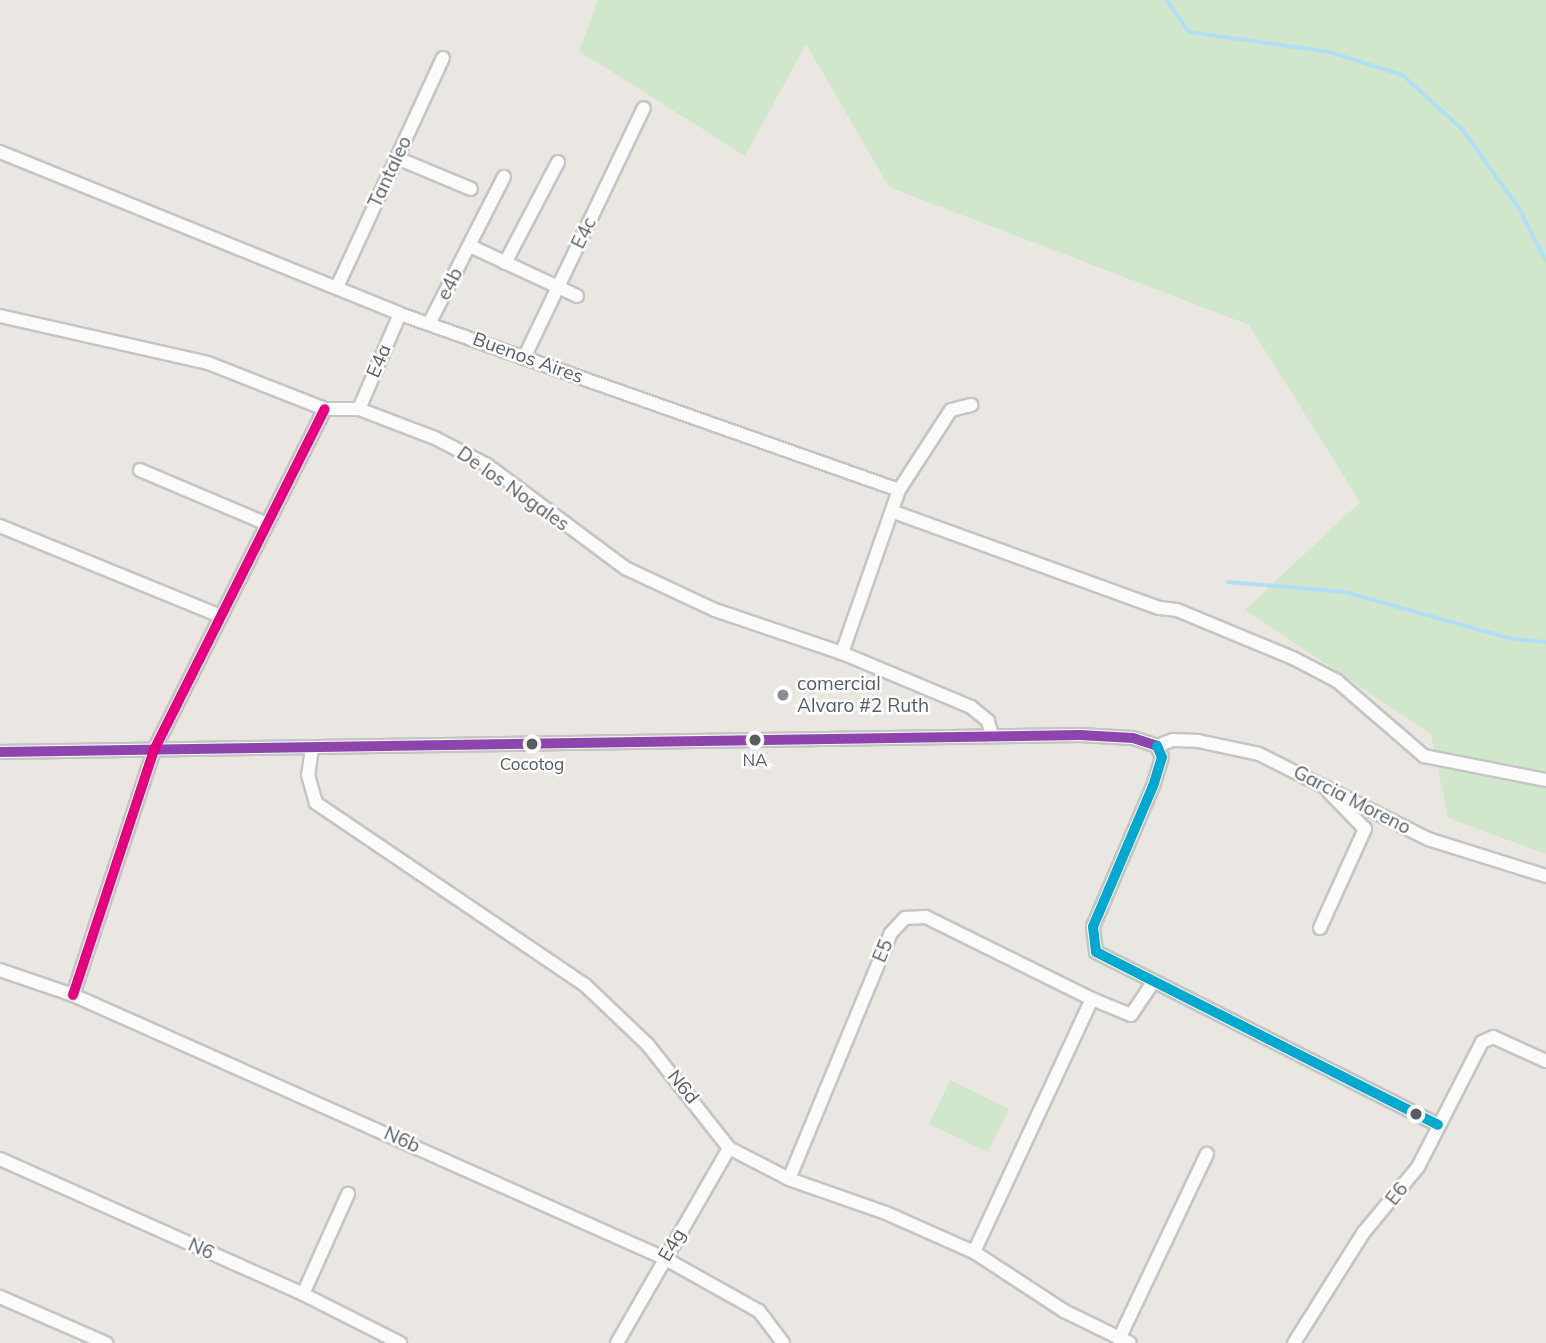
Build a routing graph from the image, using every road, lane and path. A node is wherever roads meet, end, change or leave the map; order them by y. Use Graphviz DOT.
graph roads {
  1 [pos="443,58"];
  2 [pos="644,108"];
  3 [pos="0,152"];
  4 [pos="397,158"];
  5 [pos="558,162"];
  6 [pos="504,177"];
  7 [pos="471,189"];
  8 [pos="470,246"];
  9 [pos="505,263"];
  10 [pos="338,285"];
  11 [pos="558,287"];
  12 [pos="577,296"];
  13 [pos="400,314"];
  14 [pos="0,316"];
  15 [pos="430,322"];
  16 [pos="524,358"];
  17 [pos="971,405"];
  18 [pos="325,409"];
  19 [pos="359,409"];
  20 [pos="140,470"];
  21 [pos="899,490"];
  22 [pos="894,512"];
  23 [pos="265,523"];
  24 [pos="0,526"];
  25 [pos="221,616"];
  26 [pos="842,653"];
  27 [pos="992,736"];
  28 [pos="1157,746"];
  29 [pos="312,748"];
  30 [pos="154,750"];
  31 [pos="0,752"];
  32 [pos="1546,780"];
  33 [pos="1321,784"];
  34 [pos="1546,876"];
  35 [pos="1320,928"];
  36 [pos="0,970"];
  37 [pos="1153,982"];
  38 [pos="73,995"];
  39 [pos="1092,999"];
  40 [pos="1546,1061"];
  41 [pos="1438,1125"];
  42 [pos="729,1148"];
  43 [pos="1207,1154"];
  44 [pos="0,1159"];
  45 [pos="789,1179"];
  46 [pos="348,1194"];
  47 [pos="974,1252"];
  48 [pos="664,1258"];
  49 [pos="303,1294"];
  50 [pos="0,1297"];
  51 [pos="1124,1341"];
  52 [pos="106,1343"];
  53 [pos="400,1343"];
  54 [pos="617,1343"];
  55 [pos="783,1343"];
  56 [pos="1294,1343"];
  1 -- 4 [label="street, Tantaleo"];
  2 -- 11 [label="street, E4c"];
  3 -- 10 [label="street, Buenos Aires"];
  4 -- 7 [label="street"];
  4 -- 10 [label="street, Tantaleo"];
  5 -- 9 [label="street"];
  6 -- 8 [label="street, e4b"];
  8 -- 9 [label="street"];
  8 -- 15 [label="street, e4b"];
  9 -- 11 [label="street"];
  10 -- 13 [label="street, Buenos Aires"];
  11 -- 12 [label="street"];
  11 -- 16 [label="street, E4c"];
  13 -- 15 [label="street, Buenos Aires"];
  13 -- 19 [label="street, E4a"];
  14 -- 18 [label="street, De los Nogales"];
  15 -- 16 [label="street, Buenos Aires"];
  16 -- 21 [label="street, Buenos Aires"];
  17 -- 21 [label="street"];
  18 -- 19 [label="street, De los Nogales"];
  18 -- 23 [label="street"];
  19 -- 26 [label="street, De los Nogales"];
  20 -- 23 [label="street"];
  21 -- 22 [label="street"];
  22 -- 26 [label="street"];
  22 -- 32 [label="street"];
  23 -- 25 [label="street"];
  24 -- 25 [label="street"];
  25 -- 30 [label="street"];
  26 -- 27 [label="street, De los Nogales"];
  27 -- 28 [label="street, Garcia Moreno"];
  27 -- 29 [label="street, Garcia Moreno"];
  28 -- 33 [label="street, Garcia Moreno"];
  28 -- 37 [label="street"];
  29 -- 30 [label="street, Garcia Moreno"];
  29 -- 42 [label="street, N6d"];
  30 -- 31 [label="street, Garcia Moreno"];
  30 -- 38 [label="street"];
  33 -- 34 [label="street, Garcia Moreno"];
  33 -- 35 [label="street"];
  36 -- 38 [label="street, N6b"];
  37 -- 39 [label="street, E5"];
  37 -- 41 [label="street"];
  38 -- 48 [label="street, N6b"];
  39 -- 45 [label="street, E5"];
  39 -- 47 [label="street"];
  40 -- 41 [label="street, E6"];
  41 -- 56 [label="street, E6"];
  42 -- 45 [label="street, N6d"];
  42 -- 48 [label="street, E4g"];
  43 -- 51 [label="street"];
  44 -- 49 [label="street, N6"];
  45 -- 47 [label="street, N6d"];
  46 -- 49 [label="street"];
  47 -- 51 [label="street, N6d"];
  48 -- 54 [label="street, E4g"];
  48 -- 55 [label="street, N6b"];
  49 -- 53 [label="street, N6"];
  50 -- 52 [label="street"];
}
